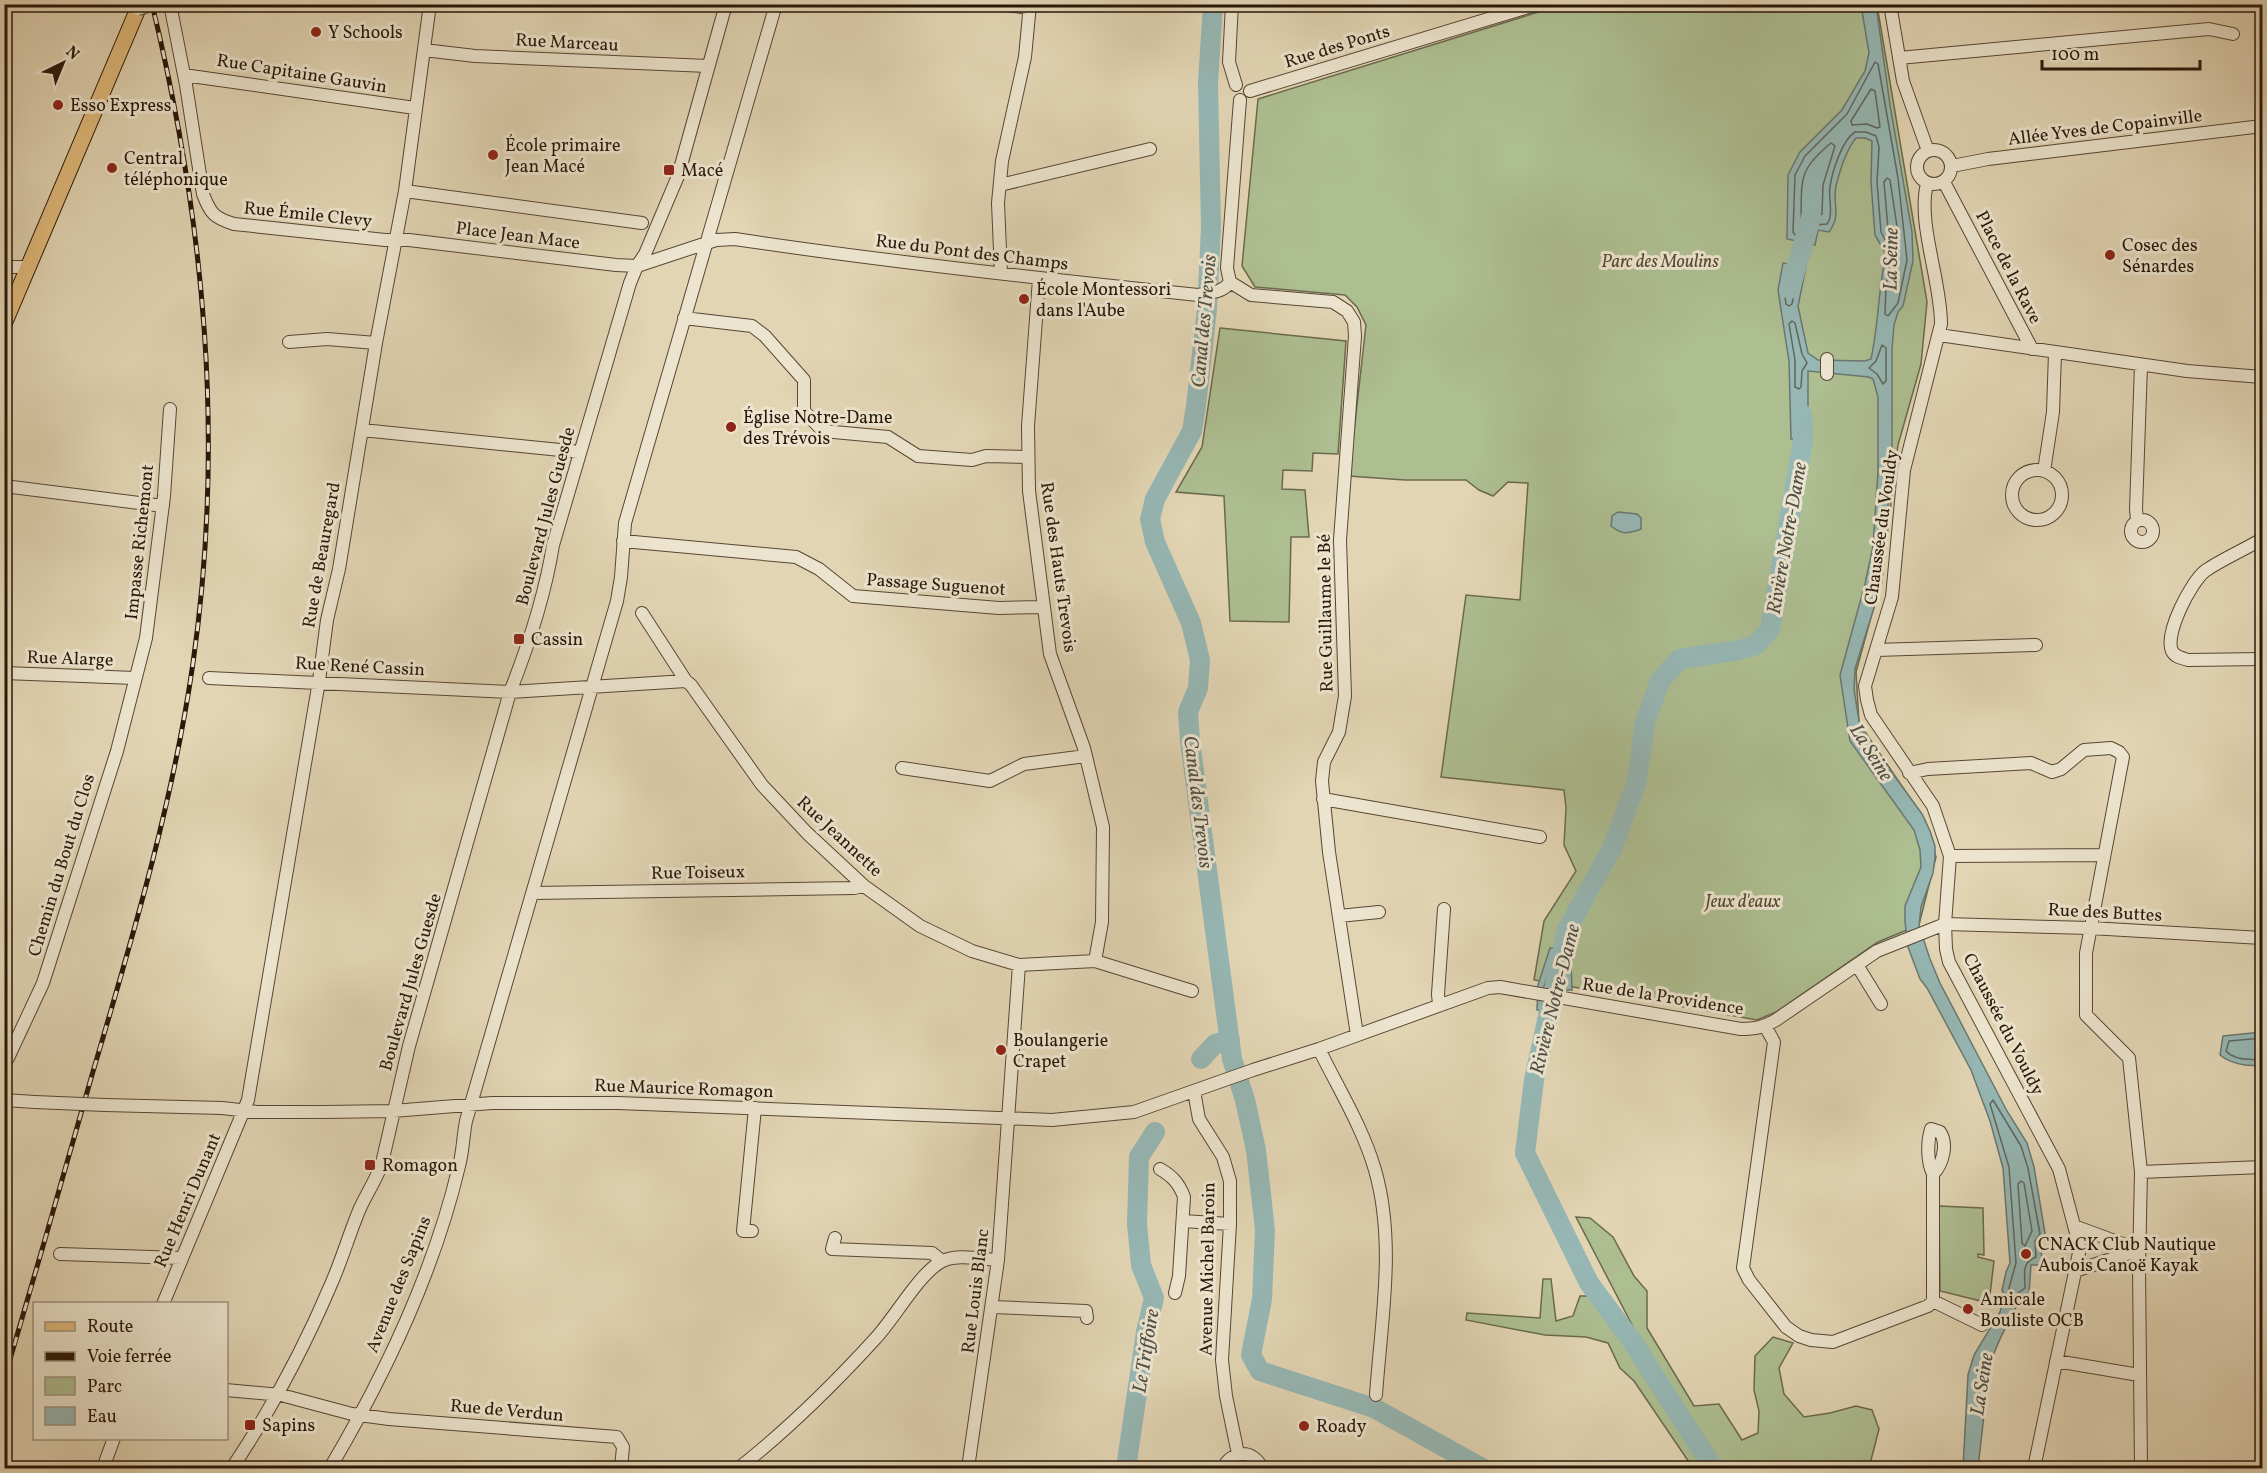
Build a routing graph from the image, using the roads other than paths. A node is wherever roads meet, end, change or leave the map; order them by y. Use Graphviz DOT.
graph roads {
  1 [pos="155,4"];
  2 [pos="430,4"];
  3 [pos="726,4"];
  4 [pos="776,4"];
  5 [pos="1000,4"];
  6 [pos="1232,4"];
  7 [pos="1538,4"];
  8 [pos="1890,4"];
  9 [pos="135,6"];
  10 [pos="167,6"];
  11 [pos="1029,6"];
  12 [pos="2233,34"];
  13 [pos="424,50"];
  14 [pos="1899,58"];
  15 [pos="708,66"];
  16 [pos="184,75"];
  17 [pos="1245,95"];
  18 [pos="415,108"];
  19 [pos="2262,126"];
  20 [pos="1150,149"];
  21 [pos="1928,151"];
  22 [pos="1952,166"];
  23 [pos="1944,182"];
  24 [pos="1927,184"];
  25 [pos="1000,185"];
  26 [pos="405,190"];
  27 [pos="642,223"];
  28 [pos="395,239"];
  29 [pos="707,243"];
  30 [pos="636,266"];
  31 [pos="4,267"];
  32 [pos="29,267"];
  33 [pos="1001,273"];
  34 [pos="1039,279"];
  35 [pos="1226,286"];
  36 [pos="684,318"];
  37 [pos="4,324"];
  38 [pos="1939,335"];
  39 [pos="289,342"];
  40 [pos="376,343"];
  41 [pos="2032,350"];
  42 [pos="2055,353"];
  43 [pos="1827,359"];
  44 [pos="2141,365"];
  45 [pos="1827,374"];
  46 [pos="2262,377"];
  47 [pos="170,408"];
  48 [pos="362,430"];
  49 [pos="580,452"];
  50 [pos="1028,457"];
  51 [pos="2044,471"];
  52 [pos="4,486"];
  53 [pos="163,506"];
  54 [pos="2137,521"];
  55 [pos="2262,539"];
  56 [pos="623,541"];
  57 [pos="1044,607"];
  58 [pos="642,613"];
  59 [pos="2036,645"];
  60 [pos="1876,650"];
  61 [pos="2262,659"];
  62 [pos="4,673"];
  63 [pos="135,678"];
  64 [pos="209,678"];
  65 [pos="319,681"];
  66 [pos="686,681"];
  67 [pos="593,686"];
  68 [pos="510,692"];
  69 [pos="1086,756"];
  70 [pos="902,768"];
  71 [pos="1910,773"];
  72 [pos="1323,799"];
  73 [pos="1540,837"];
  74 [pos="2103,855"];
  75 [pos="1950,856"];
  76 [pos="864,886"];
  77 [pos="532,893"];
  78 [pos="1444,909"];
  79 [pos="1379,912"];
  80 [pos="1339,916"];
  81 [pos="1945,924"];
  82 [pos="2090,928"];
  83 [pos="2262,938"];
  84 [pos="1095,961"];
  85 [pos="1019,965"];
  86 [pos="1857,965"];
  87 [pos="1192,991"];
  88 [pos="1881,1004"];
  89 [pos="1439,1005"];
  90 [pos="1765,1026"];
  91 [pos="1357,1035"];
  92 [pos="1319,1049"];
  93 [pos="6,1058"];
  94 [pos="1254,1070"];
  95 [pos="1194,1091"];
  96 [pos="4,1100"];
  97 [pos="472,1104"];
  98 [pos="755,1108"];
  99 [pos="244,1111"];
  100 [pos="393,1111"];
  101 [pos="1009,1117"];
  102 [pos="2262,1167"];
  103 [pos="1160,1169"];
  104 [pos="2140,1172"];
  105 [pos="1933,1174"];
  106 [pos="1183,1221"];
  107 [pos="1230,1224"];
  108 [pos="2074,1226"];
  109 [pos="752,1231"];
  110 [pos="835,1238"];
  111 [pos="2139,1250"];
  112 [pos="60,1254"];
  113 [pos="182,1258"];
  114 [pos="998,1260"];
  115 [pos="942,1261"];
  116 [pos="2075,1271"];
  117 [pos="1175,1293"];
  118 [pos="1933,1301"];
  119 [pos="164,1302"];
  120 [pos="993,1307"];
  121 [pos="1087,1318"];
  122 [pos="1982,1325"];
  123 [pos="2056,1361"];
  124 [pos="2139,1375"];
  125 [pos="228,1390"];
  126 [pos="276,1394"];
  127 [pos="1376,1395"];
  128 [pos="361,1415"];
  129 [pos="113,1440"];
  130 [pos="1238,1454"];
  131 [pos="103,1468"];
  132 [pos="232,1468"];
  133 [pos="330,1468"];
  134 [pos="621,1468"];
  135 [pos="739,1468"];
  136 [pos="968,1468"];
  137 [pos="1223,1468"];
  138 [pos="1262,1468"];
  139 [pos="2034,1468"];
  140 [pos="2141,1468"];
  1 -- 9 [label="street, bridge"];
  2 -- 13 [label="street, Rue de Beauregard"];
  3 -- 15 [label="street, Boulevard Jules Guesde"];
  4 -- 29 [label="street"];
  5 -- 11 [label="street"];
  6 -- 17 [label="street"];
  7 -- 17 [label="street, Rue des Ponts"];
  8 -- 14 [label="street"];
  9 -- 32 [label="main road"];
  10 -- 16 [label="street, Rue Émile Clevy"];
  11 -- 25 [label="street"];
  12 -- 14 [label="street"];
  13 -- 15 [label="street, Rue Marceau"];
  13 -- 18 [label="street, Rue de Beauregard"];
  14 -- 21 [label="street"];
  15 -- 30 [label="street, Boulevard Jules Guesde"];
  16 -- 18 [label="street, Rue Capitaine Gauvin"];
  16 -- 28 [label="street, Rue Émile Clevy"];
  17 -- 35 [label="street"];
  18 -- 26 [label="street, Rue de Beauregard"];
  19 -- 22 [label="street, Allée Yves de Copainville"];
  20 -- 25 [label="street"];
  21 -- 22 [label="street"];
  21 -- 24 [label="street"];
  22 -- 23 [label="street"];
  23 -- 24 [label="street"];
  23 -- 41 [label="street, Place de la Rave"];
  24 -- 38 [label="street, Chaussée du Vouldy"];
  25 -- 33 [label="street"];
  26 -- 27 [label="street, Place Jean Mace"];
  26 -- 28 [label="street, Rue de Beauregard"];
  28 -- 30 [label="street, Place Jean Mace"];
  28 -- 40 [label="street, Rue de Beauregard"];
  29 -- 30 [label="street, Rue du Pont des Champs"];
  29 -- 33 [label="street, Rue du Pont des Champs"];
  29 -- 36 [label="street"];
  30 -- 49 [label="street, Boulevard Jules Guesde"];
  31 -- 32 [label="street"];
  32 -- 37 [label="main road"];
  33 -- 34 [label="street, Rue du Pont des Champs"];
  34 -- 35 [label="street, Rue du Pont des Champs"];
  34 -- 50 [label="street, Rue des Hauts Trevois"];
  35 -- 72 [label="street, Rue Guillaume le Bé"];
  36 -- 50 [label="street"];
  36 -- 56 [label="street"];
  38 -- 41 [label="street, Place de la Rave"];
  38 -- 60 [label="street, Chaussée du Vouldy"];
  39 -- 40 [label="street"];
  40 -- 48 [label="street, Rue de Beauregard"];
  41 -- 42 [label="street"];
  42 -- 44 [label="street"];
  42 -- 51 [label="street"];
  43 -- 45 [label="street"];
  44 -- 46 [label="street"];
  44 -- 54 [label="street"];
  47 -- 53 [label="street, Impasse Richemont"];
  48 -- 49 [label="street"];
  48 -- 65 [label="street, Rue de Beauregard"];
  49 -- 68 [label="street, Boulevard Jules Guesde"];
  50 -- 57 [label="street, Rue des Hauts Trevois"];
  51 -- 51 [label="street"];
  52 -- 53 [label="street"];
  53 -- 63 [label="street, Impasse Richemont"];
  55 -- 61 [label="street"];
  56 -- 57 [label="street, Passage Suguenot"];
  56 -- 67 [label="street"];
  57 -- 69 [label="street, Rue des Hauts Trevois"];
  58 -- 66 [label="street, Rue Jeannette"];
  59 -- 60 [label="street"];
  60 -- 71 [label="street, Chaussée du Vouldy"];
  62 -- 63 [label="street, Rue Alarge"];
  63 -- 93 [label="street, Chemin du Bout du Clos"];
  64 -- 65 [label="street, Rue René Cassin"];
  65 -- 68 [label="street, Rue René Cassin"];
  65 -- 99 [label="street, Rue de Beauregard"];
  66 -- 67 [label="street, Rue René Cassin"];
  66 -- 76 [label="street, Rue Jeannette"];
  67 -- 68 [label="street, Rue René Cassin"];
  67 -- 77 [label="street"];
  68 -- 100 [label="street, Boulevard Jules Guesde"];
  69 -- 70 [label="street"];
  69 -- 84 [label="street, Rue des Hauts Trevois"];
  71 -- 74 [label="street"];
  71 -- 75 [label="street, Chaussée du Vouldy"];
  72 -- 73 [label="street"];
  72 -- 80 [label="street, Rue Guillaume le Bé"];
  74 -- 75 [label="street"];
  74 -- 82 [label="street"];
  75 -- 81 [label="street, Chaussée du Vouldy"];
  76 -- 77 [label="street, Rue Toiseux"];
  76 -- 85 [label="street, Rue Jeannette"];
  77 -- 97 [label="street"];
  78 -- 89 [label="street"];
  79 -- 80 [label="street"];
  80 -- 91 [label="street, Rue Guillaume le Bé"];
  81 -- 82 [label="street, Rue des Buttes"];
  81 -- 86 [label="street"];
  81 -- 108 [label="street, Chaussée du Vouldy"];
  82 -- 83 [label="street, Rue des Buttes"];
  82 -- 104 [label="street"];
  84 -- 85 [label="street, Rue Jeannette"];
  84 -- 87 [label="street"];
  85 -- 101 [label="street, Rue Louis Blanc"];
  86 -- 88 [label="street"];
  86 -- 90 [label="street"];
  89 -- 90 [label="street, Rue de la Providence"];
  89 -- 91 [label="street, Rue de la Providence"];
  90 -- 118 [label="street, Rue de la Providence"];
  91 -- 92 [label="street, Rue de la Providence"];
  92 -- 94 [label="street, Rue de la Providence"];
  92 -- 127 [label="street"];
  94 -- 95 [label="street, Rue Maurice Romagon"];
  95 -- 101 [label="street, Rue Maurice Romagon"];
  95 -- 107 [label="street, Avenue Michel Baroin"];
  96 -- 99 [label="street, Rue Maurice Romagon, bridge"];
  97 -- 98 [label="street, Rue Maurice Romagon"];
  97 -- 100 [label="street, Rue Maurice Romagon"];
  97 -- 128 [label="street, Avenue des Sapins"];
  98 -- 101 [label="street, Rue Maurice Romagon"];
  98 -- 109 [label="street"];
  99 -- 100 [label="street, Rue Maurice Romagon"];
  99 -- 113 [label="street, Rue Henri Dunant"];
  100 -- 126 [label="street, Boulevard Jules Guesde"];
  101 -- 114 [label="street, Rue Louis Blanc"];
  102 -- 104 [label="street"];
  103 -- 106 [label="street"];
  104 -- 111 [label="street"];
  105 -- 118 [label="street"];
  106 -- 107 [label="street"];
  106 -- 117 [label="street"];
  107 -- 130 [label="street, Avenue Michel Baroin"];
  108 -- 111 [label="street"];
  108 -- 116 [label="street, Chaussée du Vouldy"];
  110 -- 115 [label="street"];
  111 -- 116 [label="street"];
  111 -- 124 [label="street"];
  112 -- 113 [label="street"];
  113 -- 119 [label="street, Rue Henri Dunant"];
  114 -- 115 [label="street"];
  114 -- 120 [label="street, Rue Louis Blanc"];
  115 -- 135 [label="street"];
  116 -- 123 [label="street, Chaussée du Vouldy"];
  118 -- 122 [label="street"];
  120 -- 121 [label="street"];
  120 -- 136 [label="street, Rue Louis Blanc"];
  123 -- 124 [label="street"];
  123 -- 139 [label="street, Chaussée du Vouldy"];
  124 -- 140 [label="street"];
  125 -- 126 [label="street"];
  126 -- 128 [label="street"];
  126 -- 132 [label="street"];
  128 -- 133 [label="street, Avenue des Sapins"];
  128 -- 134 [label="street, Rue de Verdun"];
  129 -- 131 [label="street"];
  130 -- 137 [label="street"];
  130 -- 138 [label="street"];
}
